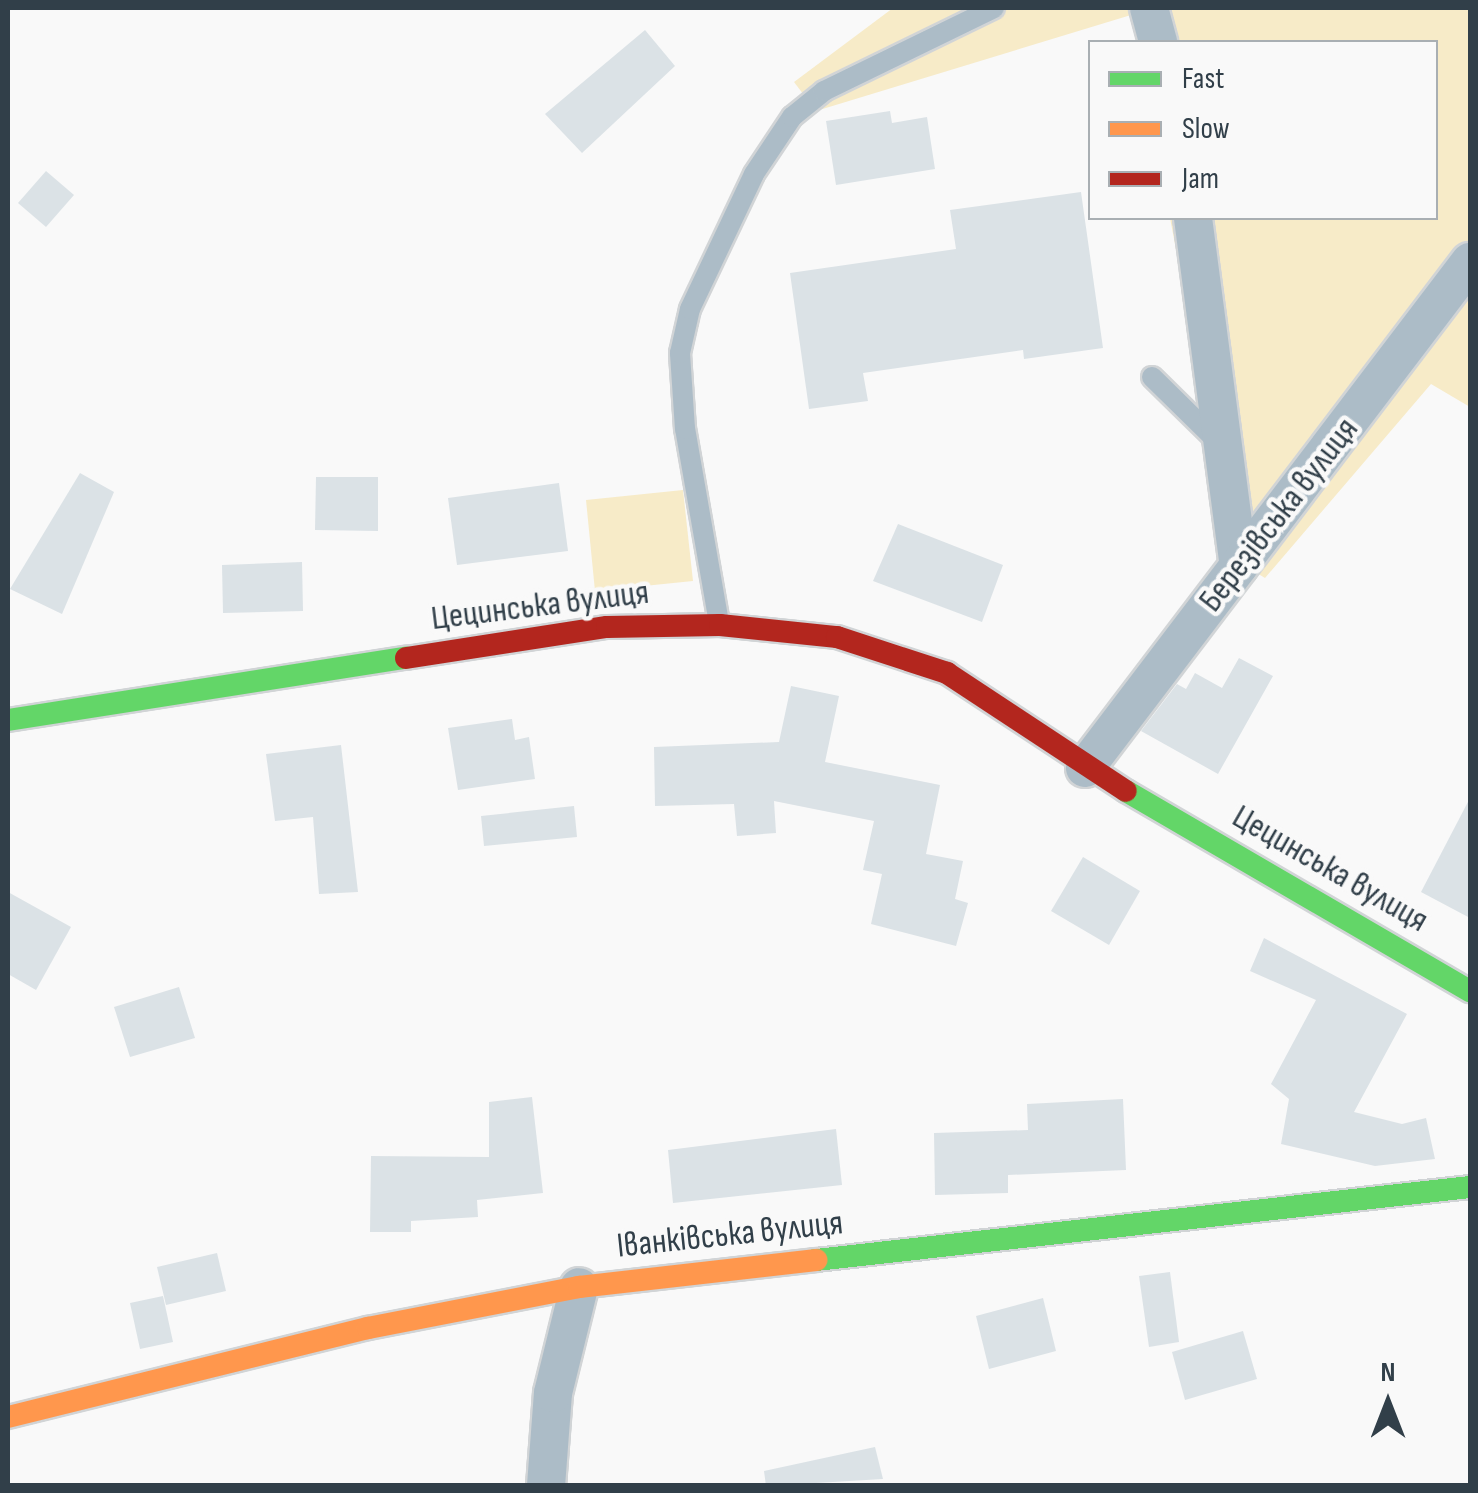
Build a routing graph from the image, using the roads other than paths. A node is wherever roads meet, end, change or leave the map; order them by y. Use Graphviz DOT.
graph roads {
  1 [pos="994,8"];
  2 [pos="1149,8"];
  3 [pos="1157,40"];
  4 [pos="1192,220"];
  5 [pos="1470,262"];
  6 [pos="1152,378"];
  7 [pos="1228,458"];
  8 [pos="1239,566"];
  9 [pos="720,625"];
  10 [pos="10,725"];
  11 [pos="1085,768"];
  12 [pos="1470,991"];
  13 [pos="1470,1187"];
  14 [pos="579,1287"];
  15 [pos="8,1416"];
  16 [pos="546,1486"];
  1 -- 9 [label="lane"];
  2 -- 3 [label="street"];
  4 -- 7 [label="street"];
  5 -- 8 [label="street, Березівська вулиця"];
  6 -- 7 [label="lane"];
  7 -- 8 [label="street"];
  8 -- 11 [label="street, Березівська вулиця"];
  9 -- 10 [label="street, Цецинська вулиця"];
  9 -- 11 [label="street, Цецинська вулиця"];
  11 -- 12 [label="street, Цецинська вулиця"];
  13 -- 14 [label="street, Іванківська вулиця"];
  14 -- 15 [label="street, Іванківська вулиця"];
  14 -- 16 [label="street"];
}
